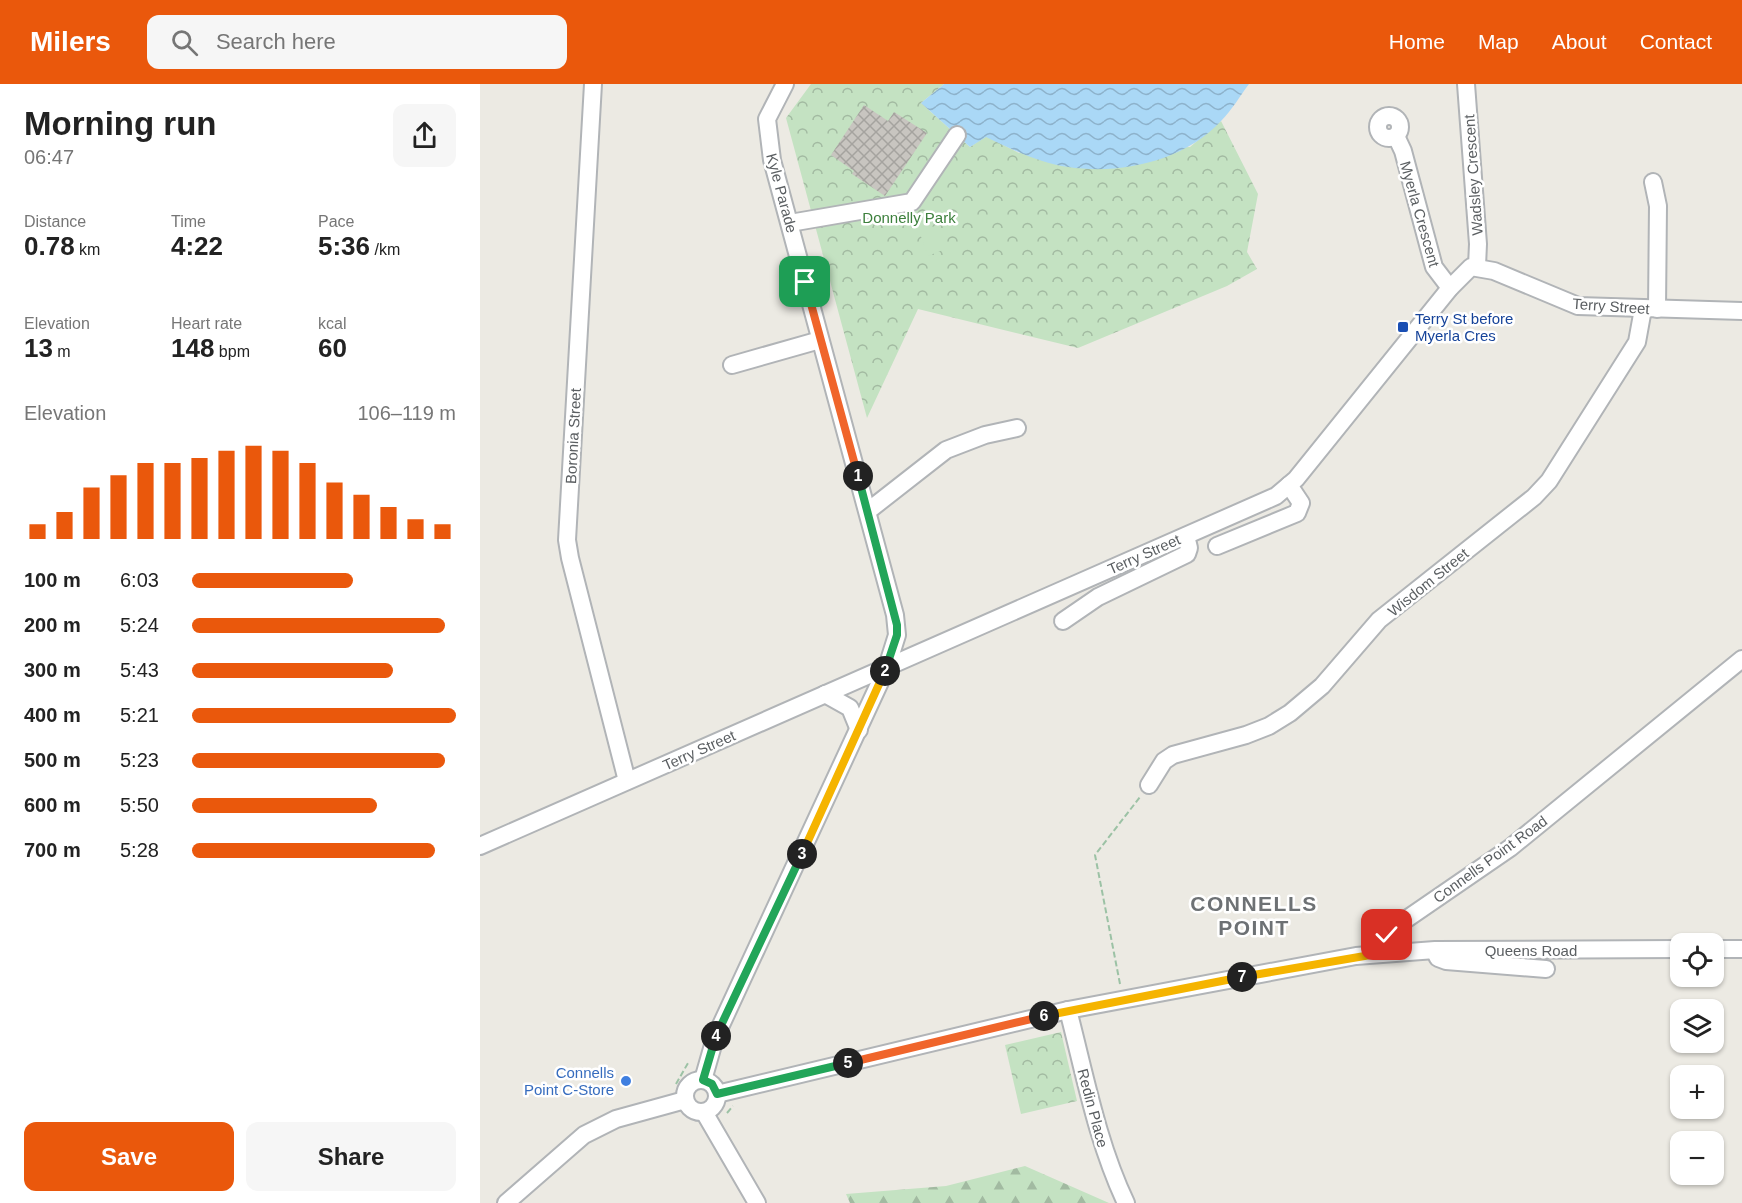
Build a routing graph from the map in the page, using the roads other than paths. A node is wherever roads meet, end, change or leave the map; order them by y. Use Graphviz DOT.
graph roads {
  1 [pos="593,84"];
  2 [pos="784,84"];
  3 [pos="1466,84"];
  4 [pos="957,135"];
  5 [pos="1396,136"];
  6 [pos="1653,182"];
  7 [pos="790,223"];
  8 [pos="1477,266"];
  9 [pos="1449,288"];
  10 [pos="1650,309"];
  11 [pos="1742,311"];
  12 [pos="820,340"];
  13 [pos="732,365"];
  14 [pos="1017,428"];
  15 [pos="1289,485"];
  16 [pos="868,511"];
  17 [pos="1186,536"];
  18 [pos="1217,546"];
  19 [pos="1063,621"];
  20 [pos="1740,664"];
  21 [pos="887,667"];
  22 [pos="825,694"];
  23 [pos="859,730"];
  24 [pos="627,781"];
  25 [pos="1149,785"];
  26 [pos="480,846"];
  27 [pos="1670,949"];
  28 [pos="1724,949"];
  29 [pos="1742,949"];
  30 [pos="1435,950"];
  31 [pos="1382,953"];
  32 [pos="1546,969"];
  33 [pos="1068,1011"];
  34 [pos="703,1080"];
  35 [pos="717,1094"];
  36 [pos="685,1100"];
  37 [pos="704,1112"];
  38 [pos="506,1203"];
  39 [pos="757,1203"];
  40 [pos="1126,1203"];
  1 -- 24 [label="street, Boronia Street"];
  2 -- 7 [label="street, Kyle Parade"];
  3 -- 8 [label="street, Wadsley Crescent"];
  4 -- 7 [label="street"];
  5 -- 9 [label="street, Myerla Crescent"];
  6 -- 10 [label="street, Wisdom Street"];
  7 -- 12 [label="street, Kyle Parade"];
  8 -- 9 [label="street, Terry Street"];
  8 -- 10 [label="street, Terry Street"];
  9 -- 15 [label="street, Terry Street"];
  10 -- 11 [label="street, Terry Street"];
  10 -- 25 [label="street, Wisdom Street"];
  12 -- 13 [label="street"];
  12 -- 16 [label="street, Kyle Parade"];
  14 -- 16 [label="street"];
  15 -- 17 [label="street, Terry Street"];
  15 -- 18 [label="street"];
  16 -- 21 [label="street, Kyle Parade"];
  17 -- 19 [label="street"];
  17 -- 21 [label="street, Terry Street"];
  20 -- 31 [label="street, Connells Point Road"];
  21 -- 22 [label="street, Terry Street"];
  21 -- 23 [label="street, Kyle Parade"];
  22 -- 23 [label="street"];
  22 -- 24 [label="street, Terry Street"];
  23 -- 34 [label="street, Kyle Parade"];
  24 -- 26 [label="street, Terry Street"];
  27 -- 30 [label="street, Queens Road"];
  28 -- 29 [label="street"];
  30 -- 31 [label="street, Queens Road"];
  30 -- 32 [label="street"];
  31 -- 33 [label="street"];
  33 -- 35 [label="street"];
  33 -- 40 [label="street, Redin Place"];
  34 -- 35 [label="street"];
  34 -- 36 [label="street"];
  35 -- 37 [label="street"];
  36 -- 37 [label="street"];
  36 -- 38 [label="street"];
  37 -- 39 [label="street"];
}
